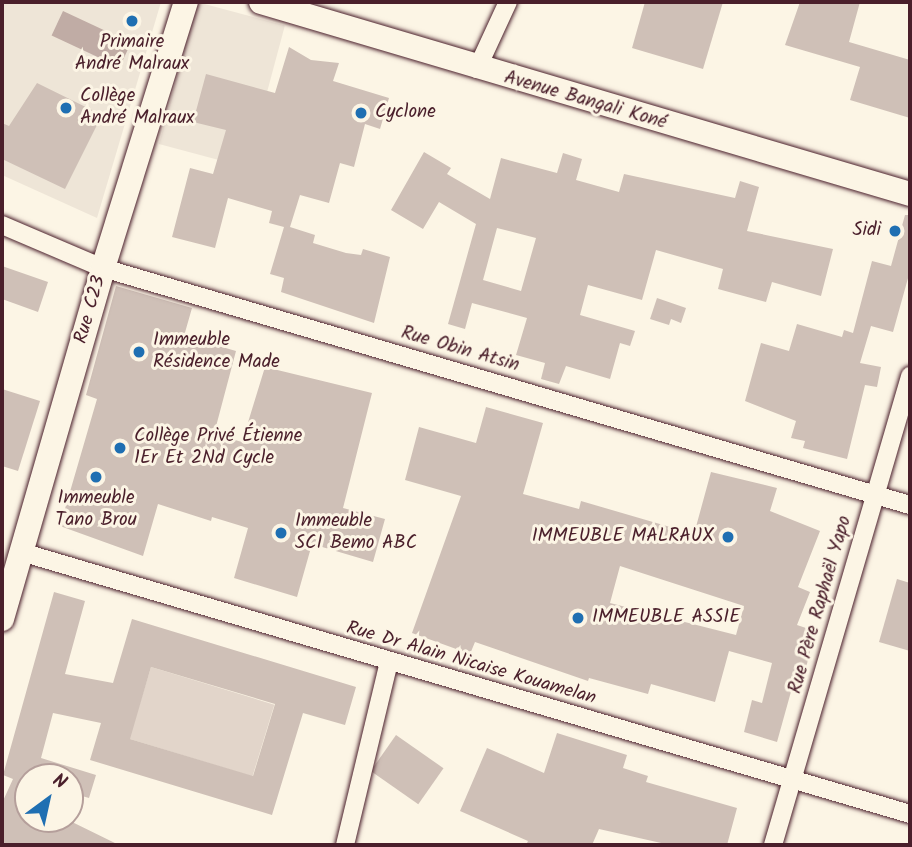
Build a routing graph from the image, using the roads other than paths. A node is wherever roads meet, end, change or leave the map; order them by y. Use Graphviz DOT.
graph roads {
  1 [pos="187,2"];
  2 [pos="261,2"];
  3 [pos="508,2"];
  4 [pos="288,7"];
  5 [pos="477,69"];
  6 [pos="910,194"];
  7 [pos="2,225"];
  8 [pos="103,268"];
  9 [pos="910,376"];
  10 [pos="874,494"];
  11 [pos="910,505"];
  12 [pos="21,552"];
  13 [pos="2,619"];
  14 [pos="389,662"];
  15 [pos="793,779"];
  16 [pos="910,814"];
  17 [pos="345,845"];
  18 [pos="773,845"];
  1 -- 8 [label="street, Rue C23"];
  2 -- 4 [label="street, Avenue Bangali Koné"];
  3 -- 5 [label="street"];
  4 -- 5 [label="street, Avenue Bangali Koné"];
  5 -- 6 [label="street, Avenue Bangali Koné"];
  7 -- 8 [label="street, Rue Obin Atsin"];
  8 -- 10 [label="street, Rue Obin Atsin"];
  8 -- 12 [label="street, Rue C23"];
  9 -- 10 [label="street, Rue Père Raphaël Yapo"];
  10 -- 11 [label="street, Rue Obin Atsin"];
  10 -- 15 [label="street, Rue Père Raphaël Yapo"];
  12 -- 13 [label="street, Rue C23"];
  12 -- 14 [label="street, Rue Dr Alain Nicaise Kouamelan"];
  14 -- 15 [label="street, Rue Dr Alain Nicaise Kouamelan"];
  14 -- 17 [label="street"];
  15 -- 16 [label="street, Rue Dr Alain Nicaise Kouamelan"];
  15 -- 18 [label="street, Rue Père Raphaël Yapo"];
}
